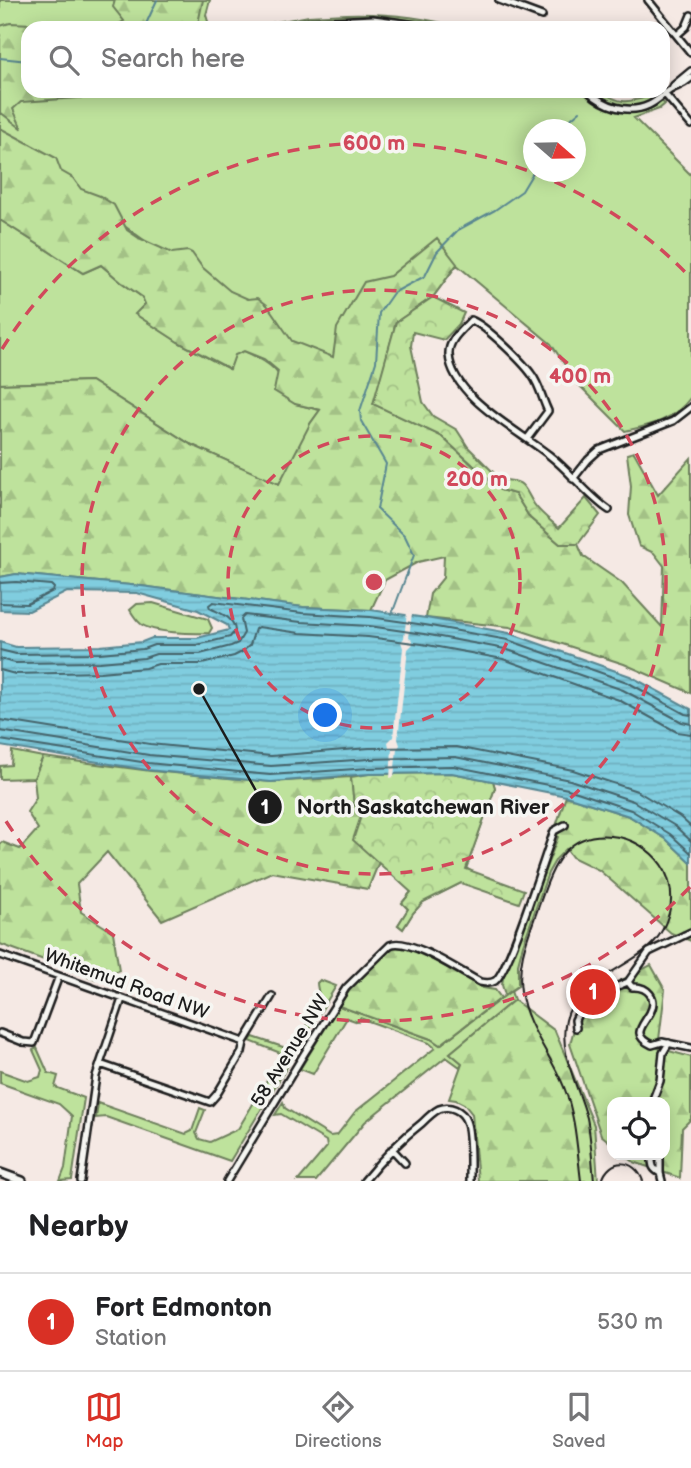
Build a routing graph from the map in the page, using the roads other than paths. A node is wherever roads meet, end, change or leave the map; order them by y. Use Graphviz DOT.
graph roads {
  1 [pos="499,0"];
  2 [pos="648,0"];
  3 [pos="519,3"];
  4 [pos="691,15"];
  5 [pos="542,16"];
  6 [pos="333,21"];
  7 [pos="388,21"];
  8 [pos="665,21"];
  9 [pos="670,27"];
  10 [pos="677,35"];
  11 [pos="690,51"];
  12 [pos="691,71"];
  13 [pos="691,78"];
  14 [pos="672,89"];
  15 [pos="596,98"];
  16 [pos="658,98"];
  17 [pos="667,98"];
  18 [pos="691,125"];
  19 [pos="691,407"];
  20 [pos="527,439"];
  21 [pos="573,479"];
  22 [pos="609,510"];
  23 [pos="565,825"];
  24 [pos="691,932"];
  25 [pos="0,955"];
  26 [pos="59,976"];
  27 [pos="628,982"];
  28 [pos="272,996"];
  29 [pos="122,999"];
  30 [pos="576,1028"];
  31 [pos="0,1033"];
  32 [pos="244,1042"];
  33 [pos="669,1043"];
  34 [pos="691,1048"];
  35 [pos="100,1064"];
  36 [pos="654,1097"];
  37 [pos="392,1149"];
  38 [pos="660,1160"];
  39 [pos="405,1163"];
  40 [pos="0,1173"];
  41 [pos="22,1181"];
  42 [pos="81,1181"];
  43 [pos="227,1181"];
  44 [pos="363,1181"];
  45 [pos="470,1181"];
  46 [pos="662,1181"];
  1 -- 3 [label="street"];
  2 -- 8 [label="street"];
  3 -- 5 [label="street"];
  4 -- 10 [label="street"];
  6 -- 7 [label="street"];
  9 -- 10 [label="street"];
  10 -- 11 [label="street"];
  12 -- 14 [label="street"];
  13 -- 14 [label="street"];
  15 -- 16 [label="street"];
  17 -- 18 [label="street"];
  19 -- 21 [label="street"];
  20 -- 20 [label="street"];
  20 -- 21 [label="street"];
  21 -- 22 [label="street"];
  23 -- 43 [label="street, 58 Avenue NW"];
  24 -- 27 [label="street"];
  25 -- 26 [label="street, Whitemud Road NW"];
  26 -- 29 [label="street, Whitemud Road NW"];
  26 -- 31 [label="street"];
  27 -- 30 [label="street"];
  27 -- 33 [label="street"];
  28 -- 32 [label="street"];
  29 -- 32 [label="street, Whitemud Road NW"];
  29 -- 35 [label="street"];
  32 -- 35 [label="street"];
  33 -- 34 [label="street"];
  33 -- 36 [label="street"];
  35 -- 42 [label="street"];
  37 -- 39 [label="street"];
  37 -- 44 [label="street"];
  37 -- 45 [label="street"];
  38 -- 46 [label="street"];
  40 -- 41 [label="street"];
}
